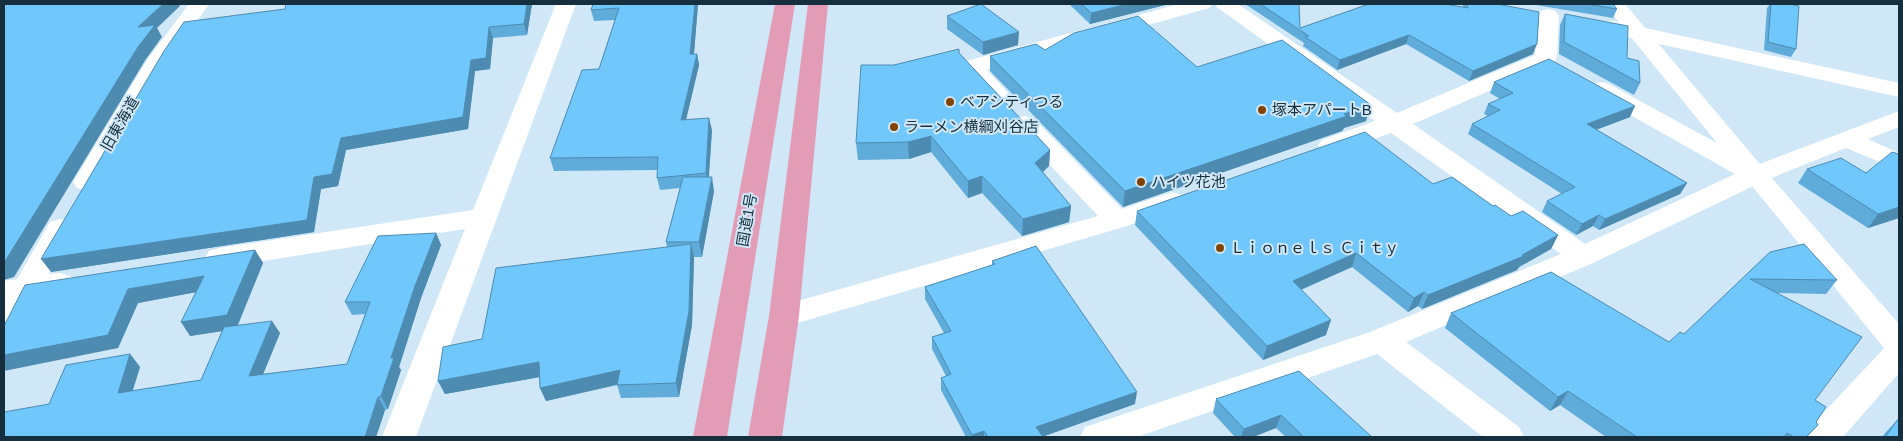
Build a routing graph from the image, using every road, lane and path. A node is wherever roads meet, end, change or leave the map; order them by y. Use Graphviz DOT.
graph roads {
  1 [pos="199,4"];
  2 [pos="566,4"];
  3 [pos="785,4"];
  4 [pos="818,4"];
  5 [pos="1202,4"];
  6 [pos="1224,4"];
  7 [pos="1614,4"];
  8 [pos="1548,15"];
  9 [pos="1592,23"];
  10 [pos="1636,31"];
  11 [pos="1564,68"];
  12 [pos="1899,90"];
  13 [pos="1899,118"];
  14 [pos="1395,122"];
  15 [pos="1848,140"];
  16 [pos="1312,152"];
  17 [pos="1899,162"];
  18 [pos="1755,175"];
  19 [pos="1191,194"];
  20 [pos="484,217"];
  21 [pos="1117,220"];
  22 [pos="1583,256"];
  23 [pos="190,263"];
  24 [pos="83,280"];
  25 [pos="14,290"];
  26 [pos="784,316"];
  27 [pos="4,328"];
  28 [pos="1381,340"];
  29 [pos="1899,345"];
  30 [pos="1899,352"];
  31 [pos="399,437"];
  32 [pos="710,437"];
  33 [pos="765,437"];
  34 [pos="1097,437"];
  35 [pos="1507,437"];
  36 [pos="1822,437"];
  1 -- 25 [label="street, 旧東海道"];
  2 -- 20 [label="street"];
  3 -- 32 [label="highway, 国道1号"];
  4 -- 26 [label="highway"];
  5 -- 21 [label="street"];
  6 -- 14 [label="street"];
  7 -- 10 [label="street"];
  8 -- 11 [label="street"];
  9 -- 10 [label="street"];
  10 -- 12 [label="street"];
  10 -- 18 [label="street"];
  11 -- 14 [label="street"];
  11 -- 18 [label="street"];
  13 -- 15 [label="street"];
  14 -- 16 [label="street"];
  14 -- 22 [label="street"];
  15 -- 17 [label="street"];
  15 -- 18 [label="street"];
  18 -- 22 [label="street"];
  18 -- 29 [label="street"];
  19 -- 21 [label="street"];
  20 -- 23 [label="street"];
  20 -- 31 [label="street"];
  21 -- 26 [label="street"];
  22 -- 28 [label="street"];
  24 -- 25 [label="street"];
  25 -- 27 [label="street, 旧東海道"];
  26 -- 33 [label="highway"];
  28 -- 34 [label="street"];
  28 -- 35 [label="street"];
  30 -- 36 [label="street"];
}
